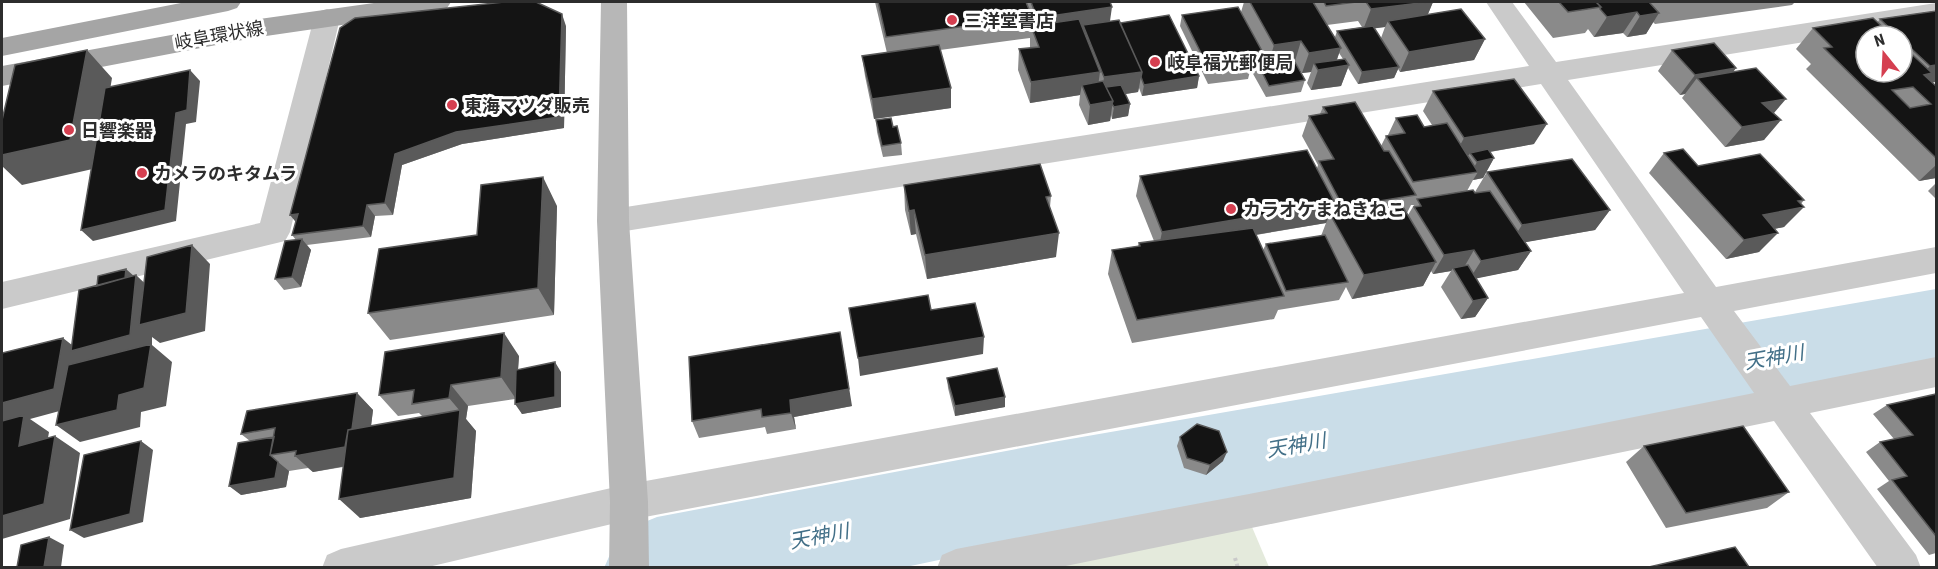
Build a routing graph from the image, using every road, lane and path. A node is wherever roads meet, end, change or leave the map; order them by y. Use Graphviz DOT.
graph roads {
  1 [pos="228,2"];
  2 [pos="438,2"];
  3 [pos="614,2"];
  4 [pos="1499,2"];
  5 [pos="1936,12"];
  6 [pos="327,18"];
  7 [pos="2,47"];
  8 [pos="1551,72"];
  9 [pos="2,76"];
  10 [pos="613,221"];
  11 [pos="1936,260"];
  12 [pos="2,296"];
  13 [pos="1714,309"];
  14 [pos="1936,372"];
  15 [pos="1777,396"];
  16 [pos="629,502"];
  17 [pos="341,567"];
  18 [pos="629,567"];
  19 [pos="956,567"];
  20 [pos="1902,567"];
  1 -- 7 [label="main road, 岐阜環状線"];
  2 -- 6 [label="main road, 岐阜環状線"];
  3 -- 10 [label="street"];
  4 -- 8 [label="street"];
  5 -- 8 [label="street"];
  6 -- 9 [label="main road, 岐阜環状線"];
  6 -- 12 [label="street"];
  8 -- 10 [label="street"];
  8 -- 13 [label="street"];
  10 -- 16 [label="street"];
  11 -- 13 [label="street"];
  13 -- 15 [label="street"];
  13 -- 16 [label="street"];
  14 -- 15 [label="street"];
  15 -- 19 [label="street"];
  15 -- 20 [label="street"];
  16 -- 17 [label="street"];
  16 -- 18 [label="street"];
}
